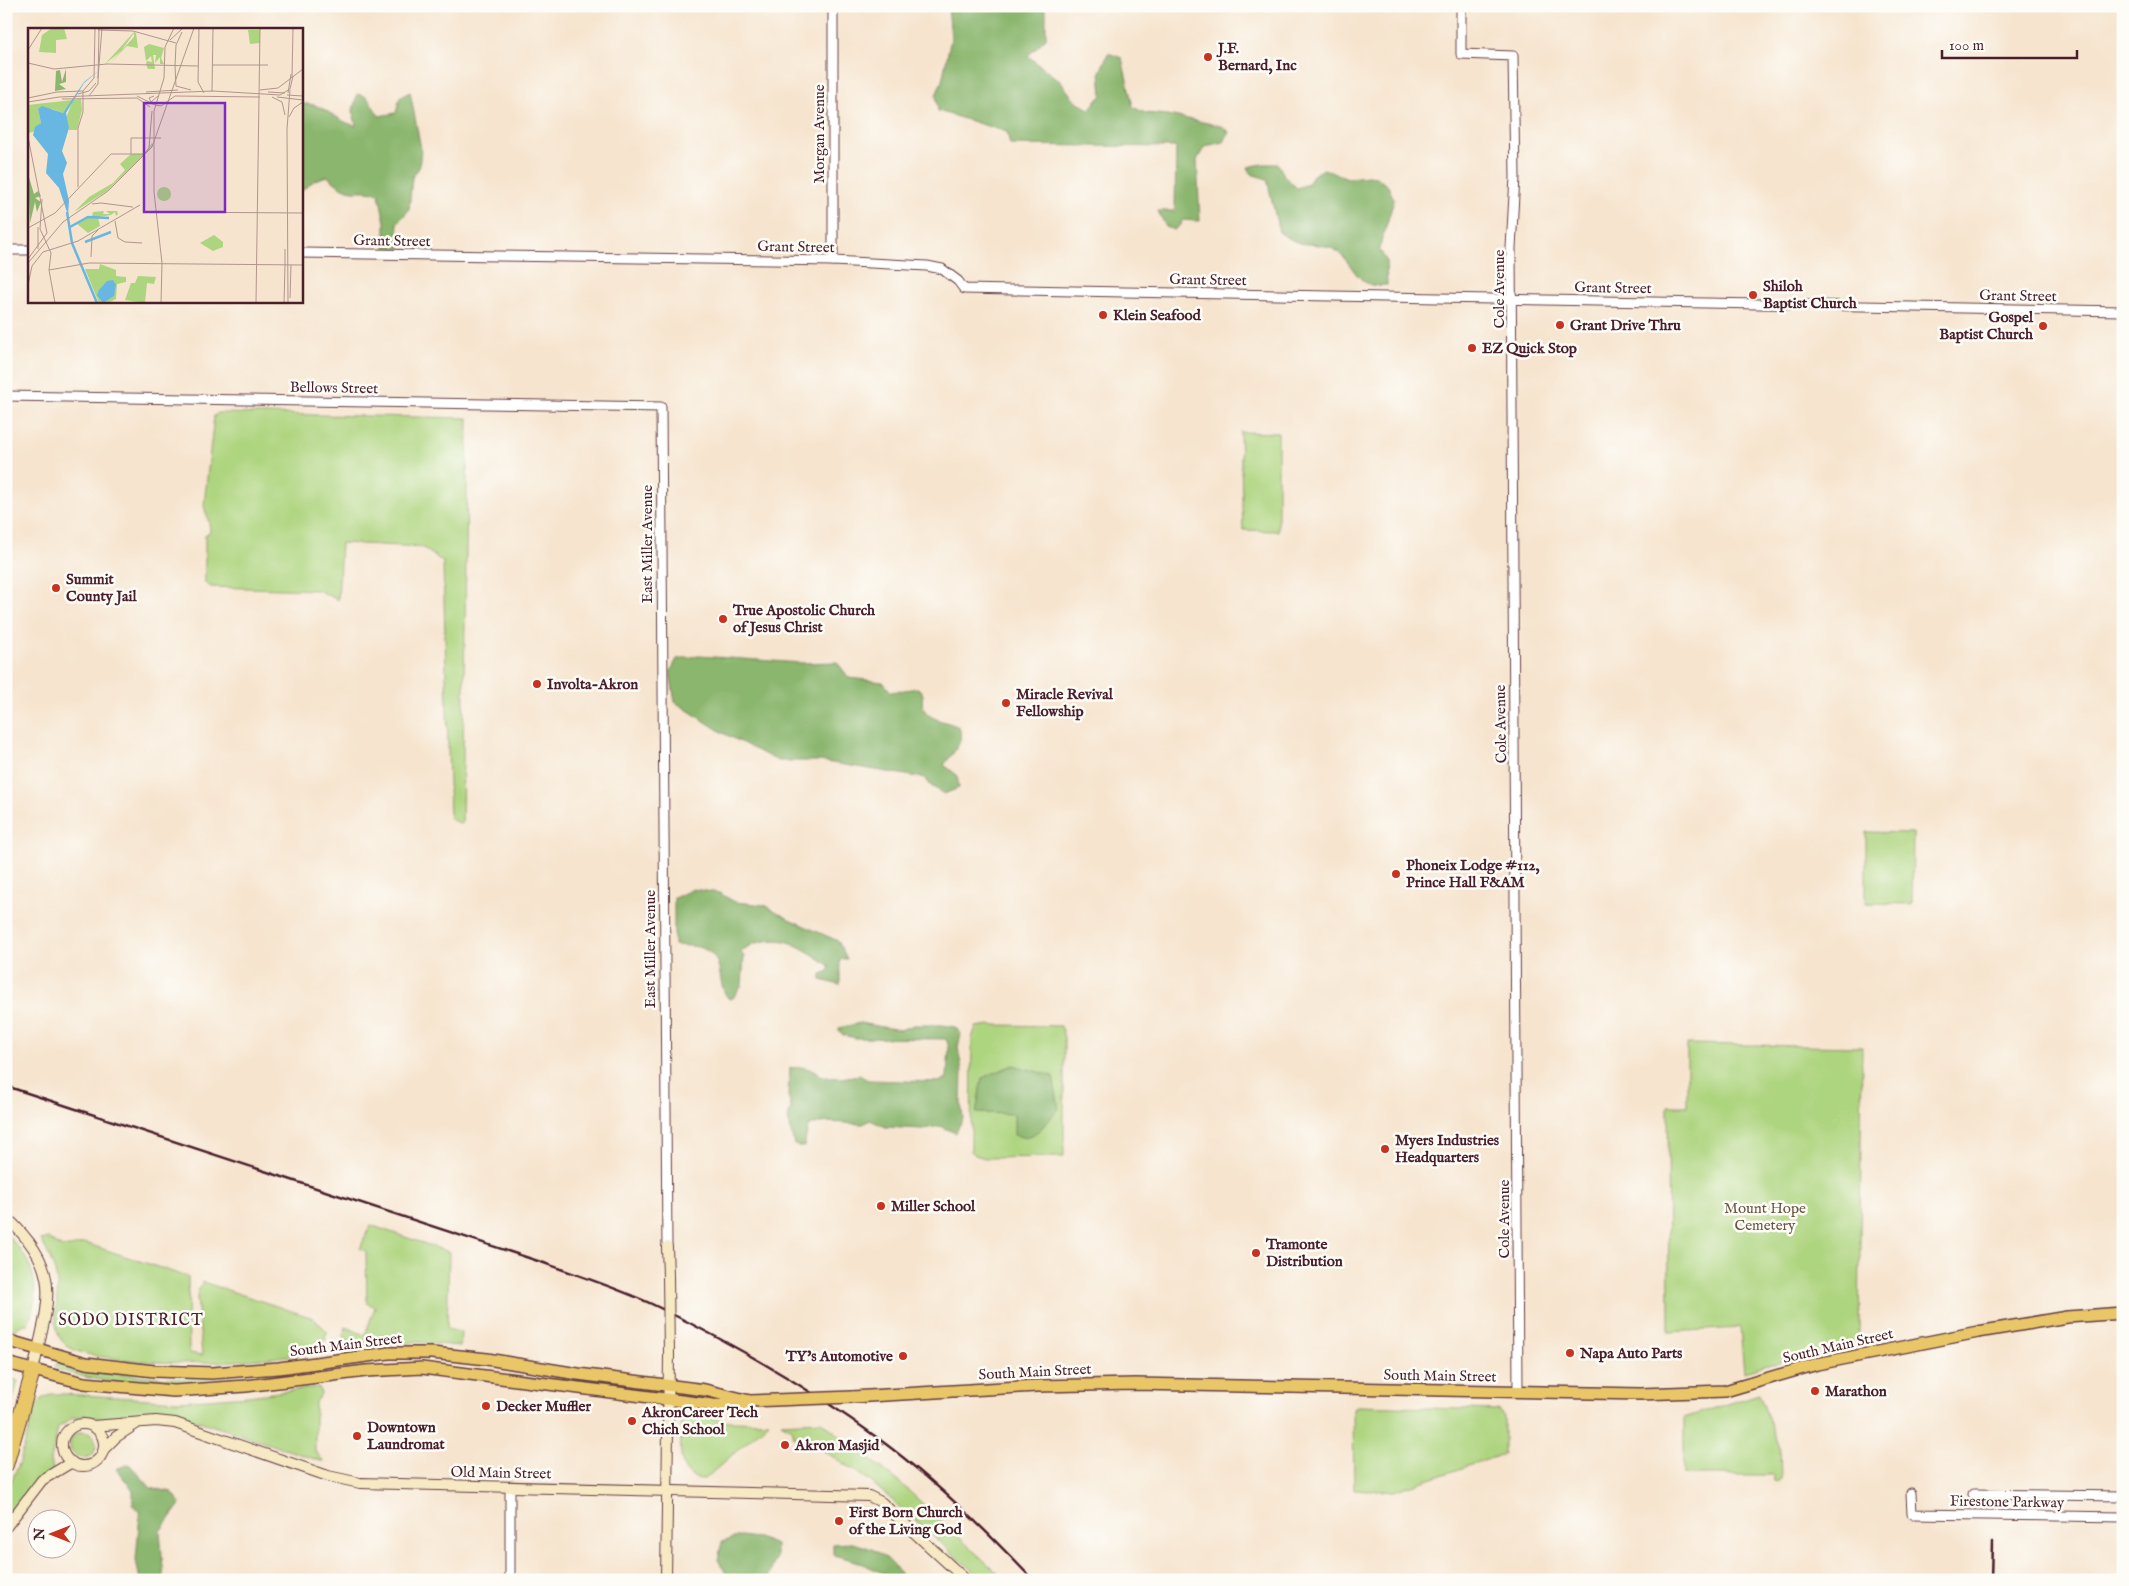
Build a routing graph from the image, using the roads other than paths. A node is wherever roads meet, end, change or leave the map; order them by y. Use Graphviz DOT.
graph roads {
  1 [pos="833,6"];
  2 [pos="1461,6"];
  3 [pos="6,250"];
  4 [pos="28,250"];
  5 [pos="302,253"];
  6 [pos="833,261"];
  7 [pos="1512,300"];
  8 [pos="2123,312"];
  9 [pos="6,396"];
  10 [pos="662,407"];
  11 [pos="6,1217"];
  12 [pos="668,1247"];
  13 [pos="2123,1313"];
  14 [pos="6,1340"];
  15 [pos="37,1351"];
  16 [pos="6,1363"];
  17 [pos="33,1371"];
  18 [pos="669,1386"];
  19 [pos="1518,1392"];
  20 [pos="669,1398"];
  21 [pos="750,1401"];
  22 [pos="137,1424"];
  23 [pos="94,1426"];
  24 [pos="104,1449"];
  25 [pos="72,1462"];
  26 [pos="6,1465"];
  27 [pos="510,1488"];
  28 [pos="666,1491"];
  29 [pos="1911,1493"];
  30 [pos="1973,1494"];
  31 [pos="2123,1496"];
  32 [pos="2123,1517"];
  33 [pos="6,1527"];
  34 [pos="510,1580"];
  35 [pos="666,1580"];
  36 [pos="966,1580"];
  1 -- 6 [label="street, Morgan Avenue"];
  2 -- 7 [label="street, Cole Avenue"];
  3 -- 4 [label="street"];
  5 -- 6 [label="street, Grant Street"];
  6 -- 7 [label="street, Grant Street"];
  7 -- 8 [label="street, Grant Street"];
  7 -- 19 [label="street, Cole Avenue"];
  9 -- 10 [label="street, Bellows Street"];
  10 -- 12 [label="street, East Miller Avenue"];
  11 -- 15 [label="main road"];
  12 -- 18 [label="main road, East Miller Avenue, bridge"];
  13 -- 19 [label="main road, South Main Street"];
  14 -- 15 [label="main road, South Main Street"];
  15 -- 17 [label="main road"];
  15 -- 18 [label="main road, South Main Street"];
  16 -- 17 [label="main road, South Main Street"];
  17 -- 20 [label="main road, South Main Street"];
  17 -- 26 [label="highway"];
  18 -- 20 [label="main road, East Miller Avenue"];
  18 -- 21 [label="main road, South Main Street"];
  19 -- 21 [label="main road, South Main Street, bridge"];
  20 -- 21 [label="main road, South Main Street"];
  20 -- 28 [label="main road, East Miller Avenue"];
  22 -- 23 [label="main road, Old Main Street"];
  22 -- 24 [label="main road, Old Main Street"];
  22 -- 27 [label="main road, Old Main Street"];
  23 -- 24 [label="main road"];
  23 -- 25 [label="main road"];
  24 -- 25 [label="main road"];
  25 -- 33 [label="main road"];
  27 -- 28 [label="main road, Old Main Street"];
  27 -- 34 [label="street"];
  28 -- 35 [label="main road, East Miller Avenue"];
  28 -- 36 [label="main road, Old Main Street"];
  29 -- 32 [label="street, Firestone Parkway"];
  30 -- 31 [label="street, Firestone Parkway"];
}
